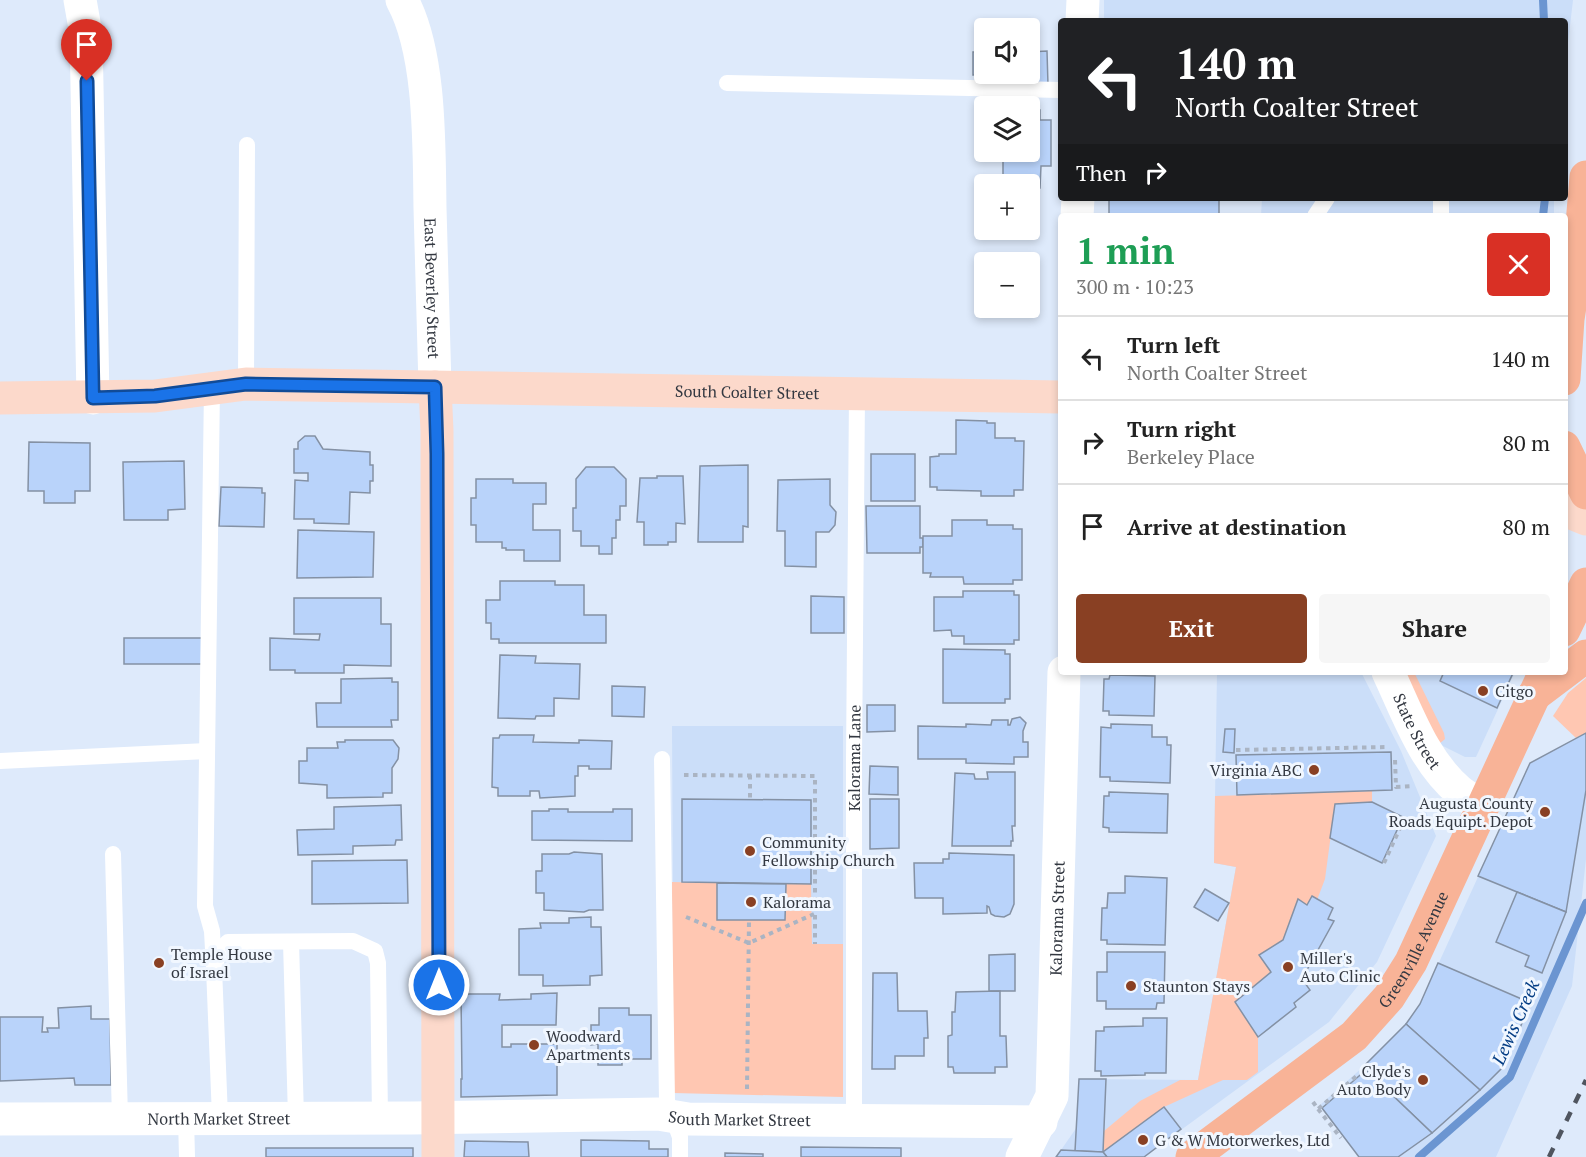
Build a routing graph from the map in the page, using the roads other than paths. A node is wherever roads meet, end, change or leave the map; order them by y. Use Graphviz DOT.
graph roads {
  1 [pos="80,0"];
  2 [pos="402,0"];
  3 [pos="1083,0"];
  4 [pos="1082,18"];
  5 [pos="727,83"];
  6 [pos="1058,90"];
  7 [pos="248,144"];
  8 [pos="1586,177"];
  9 [pos="1583,237"];
  10 [pos="1568,319"];
  11 [pos="246,384"];
  12 [pos="212,387"];
  13 [pos="435,387"];
  14 [pos="856,393"];
  15 [pos="1058,397"];
  16 [pos="0,398"];
  17 [pos="93,398"];
  18 [pos="1568,455"];
  19 [pos="1586,493"];
  20 [pos="1568,512"];
  21 [pos="1586,519"];
  22 [pos="1586,584"];
  23 [pos="1568,622"];
  24 [pos="1586,656"];
  25 [pos="1568,667"];
  26 [pos="1064,675"];
  27 [pos="1389,675"];
  28 [pos="1554,675"];
  29 [pos="1539,684"];
  30 [pos="207,752"];
  31 [pos="0,761"];
  32 [pos="662,767"];
  33 [pos="1483,806"];
  34 [pos="113,854"];
  35 [pos="291,942"];
  36 [pos="214,968"];
  37 [pos="220,1117"];
  38 [pos="296,1117"];
  39 [pos="380,1117"];
  40 [pos="438,1117"];
  41 [pos="673,1117"];
  42 [pos="120,1118"];
  43 [pos="186,1118"];
  44 [pos="0,1119"];
  45 [pos="854,1122"];
  46 [pos="1041,1122"];
  47 [pos="187,1157"];
  48 [pos="438,1157"];
  49 [pos="680,1157"];
  50 [pos="1022,1157"];
  51 [pos="1192,1157"];
  1 -- 17 [label="street"];
  2 -- 13 [label="street, East Beverley Street"];
  3 -- 4 [label="street"];
  5 -- 6 [label="lane"];
  7 -- 11 [label="lane"];
  8 -- 9 [label="main road"];
  9 -- 10 [label="main road"];
  11 -- 12 [label="main road, South Coalter Street"];
  11 -- 13 [label="main road, South Coalter Street"];
  12 -- 17 [label="main road, South Coalter Street"];
  12 -- 30 [label="lane"];
  13 -- 14 [label="main road, South Coalter Street"];
  13 -- 40 [label="main road, East Beverley Street"];
  14 -- 15 [label="main road, South Coalter Street"];
  14 -- 45 [label="lane, Kalorama Lane"];
  16 -- 17 [label="main road, South Coalter Street"];
  18 -- 19 [label="main road"];
  20 -- 21 [label="main road"];
  22 -- 23 [label="main road"];
  24 -- 25 [label="main road"];
  26 -- 46 [label="street, Kalorama Street"];
  27 -- 33 [label="street, State Street"];
  28 -- 29 [label="main road"];
  29 -- 33 [label="main road, Greenville Avenue"];
  30 -- 31 [label="lane"];
  30 -- 36 [label="lane"];
  32 -- 41 [label="lane"];
  33 -- 51 [label="main road, Greenville Avenue"];
  34 -- 42 [label="lane"];
  35 -- 36 [label="lane"];
  35 -- 38 [label="lane"];
  35 -- 39 [label="lane"];
  36 -- 37 [label="lane"];
  37 -- 38 [label="street, North Market Street"];
  37 -- 43 [label="street, North Market Street"];
  38 -- 39 [label="street, North Market Street"];
  39 -- 40 [label="street, North Market Street"];
  40 -- 41 [label="street, South Market Street"];
  40 -- 48 [label="main road, East Beverley Street"];
  41 -- 45 [label="street, South Market Street"];
  41 -- 49 [label="lane"];
  42 -- 43 [label="street, North Market Street"];
  42 -- 44 [label="street, North Market Street"];
  43 -- 47 [label="lane"];
  45 -- 46 [label="street, South Market Street"];
  46 -- 50 [label="street, Kalorama Street"];
}
